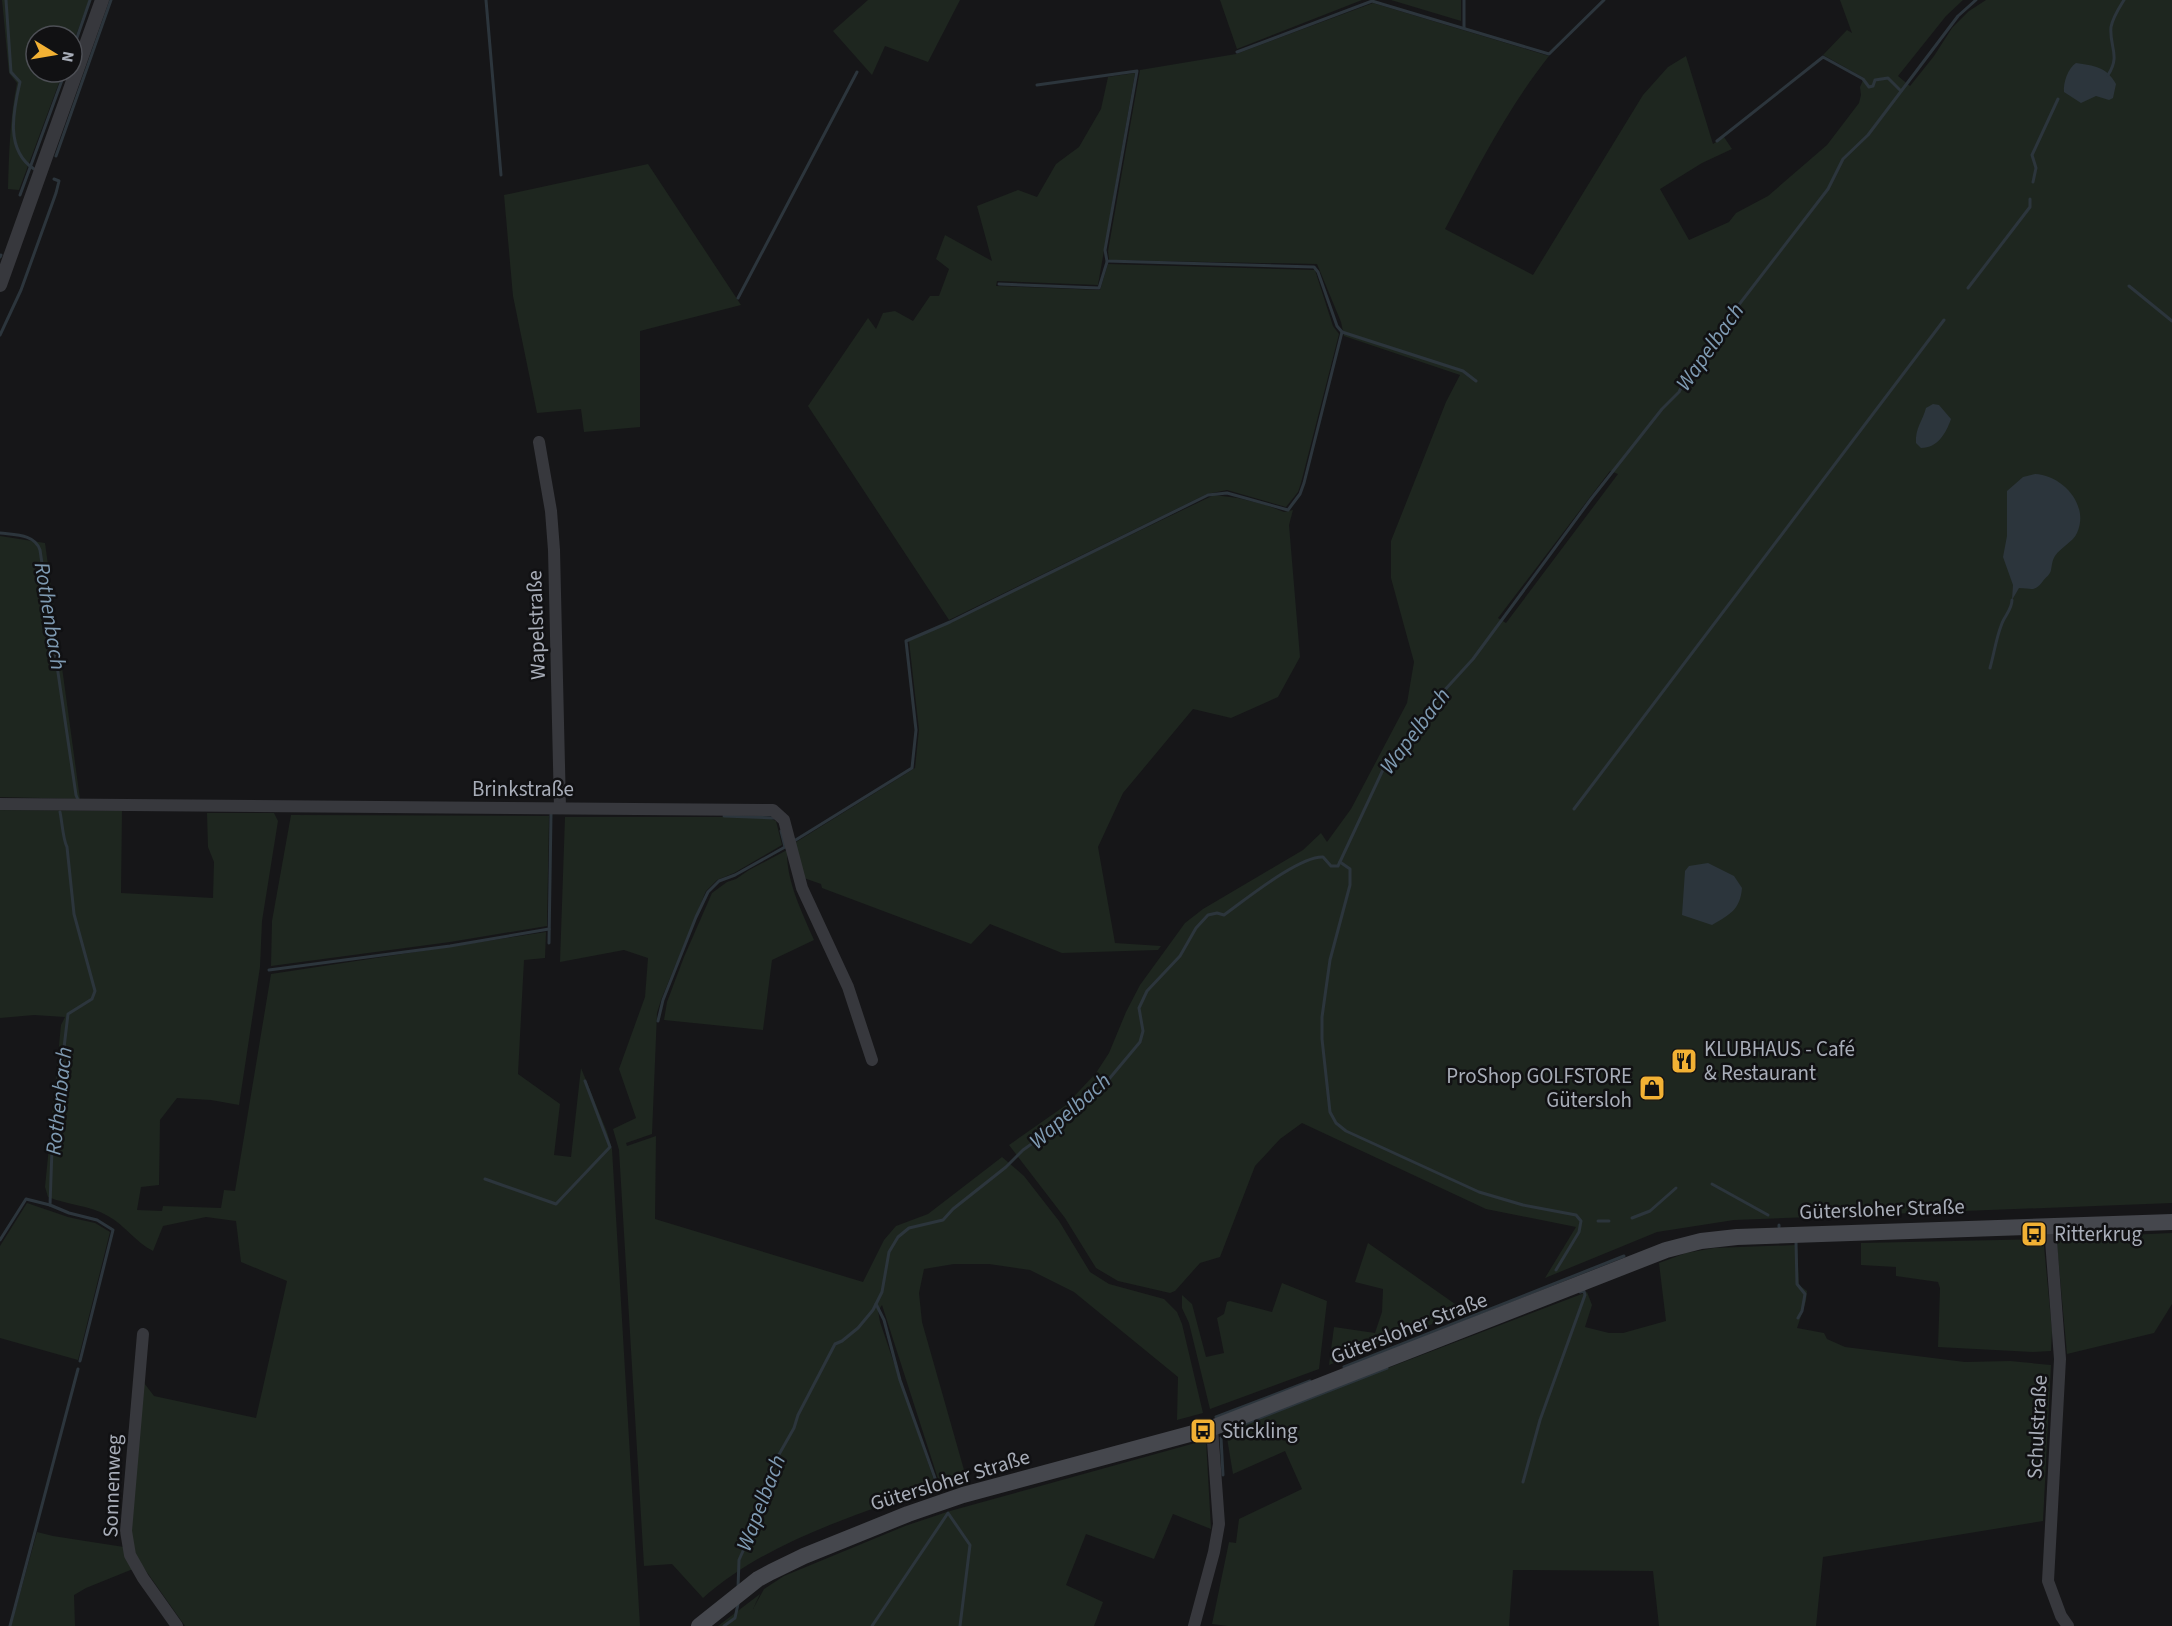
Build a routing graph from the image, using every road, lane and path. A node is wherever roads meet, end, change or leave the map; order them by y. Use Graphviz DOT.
graph roads {
  1 [pos="102,0"];
  2 [pos="0,285"];
  3 [pos="539,442"];
  4 [pos="0,804"];
  5 [pos="560,808"];
  6 [pos="873,1060"];
  7 [pos="2172,1222"];
  8 [pos="2050,1227"];
  9 [pos="143,1334"];
  10 [pos="1212,1428"];
  11 [pos="177,1626"];
  12 [pos="699,1626"];
  13 [pos="1194,1626"];
  14 [pos="2068,1626"];
  1 -- 2 [label="street"];
  3 -- 5 [label="street, Wapelstraße"];
  4 -- 5 [label="street, Brinkstraße"];
  5 -- 6 [label="street, Brinkstraße"];
  7 -- 8 [label="main road, Gütersloher Straße"];
  8 -- 10 [label="main road, Gütersloher Straße"];
  8 -- 14 [label="street, Schulstraße"];
  9 -- 11 [label="street, Sonnenweg"];
  10 -- 12 [label="main road, Gütersloher Straße"];
  10 -- 13 [label="street"];
}
